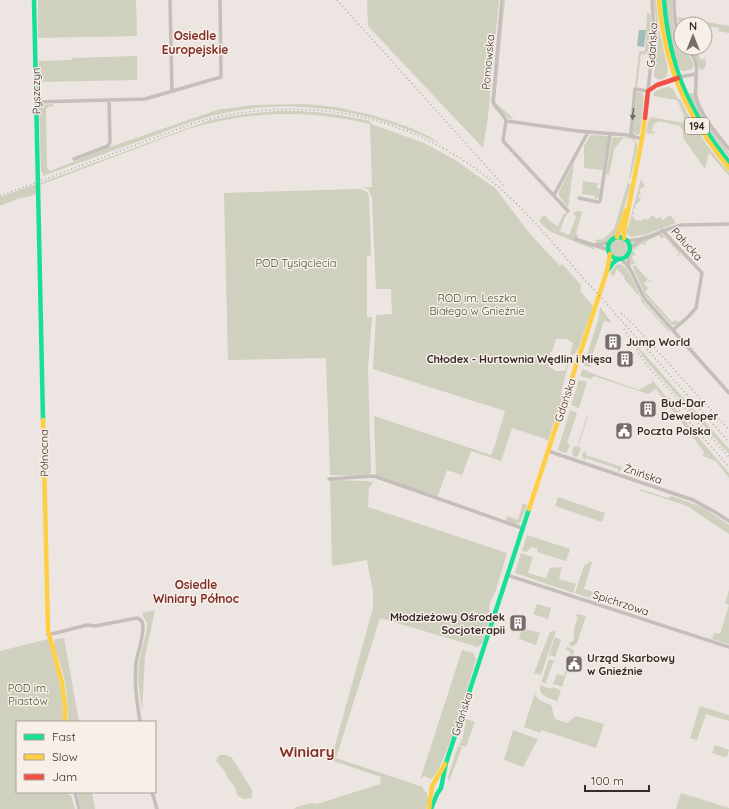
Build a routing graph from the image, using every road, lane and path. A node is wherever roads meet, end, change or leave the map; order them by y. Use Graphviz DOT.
graph roads {
  1 [pos="34,0"];
  2 [pos="170,0"];
  3 [pos="220,0"];
  4 [pos="502,0"];
  5 [pos="652,0"];
  6 [pos="659,0"];
  7 [pos="664,0"];
  8 [pos="674,0"];
  9 [pos="676,16"];
  10 [pos="692,56"];
  11 [pos="696,74"];
  12 [pos="677,78"];
  13 [pos="172,91"];
  14 [pos="648,91"];
  15 [pos="109,100"];
  16 [pos="36,102"];
  17 [pos="506,121"];
  18 [pos="588,132"];
  19 [pos="610,134"];
  20 [pos="635,137"];
  21 [pos="642,139"];
  22 [pos="729,149"];
  23 [pos="74,158"];
  24 [pos="729,162"];
  25 [pos="729,168"];
  26 [pos="38,182"];
  27 [pos="554,195"];
  28 [pos="579,198"];
  29 [pos="629,204"];
  30 [pos="568,210"];
  31 [pos="729,224"];
  32 [pos="662,230"];
  33 [pos="617,237"];
  34 [pos="646,237"];
  35 [pos="575,239"];
  36 [pos="626,239"];
  37 [pos="609,243"];
  38 [pos="594,245"];
  39 [pos="630,248"];
  40 [pos="610,253"];
  41 [pos="628,254"];
  42 [pos="619,259"];
  43 [pos="629,266"];
  44 [pos="607,271"];
  45 [pos="673,330"];
  46 [pos="729,393"];
  47 [pos="548,451"];
  48 [pos="329,479"];
  49 [pos="729,521"];
  50 [pos="522,528"];
  51 [pos="507,576"];
  52 [pos="48,635"];
  53 [pos="729,648"];
  54 [pos="65,721"];
  55 [pos="140,721"];
  56 [pos="446,763"];
  57 [pos="435,782"];
  58 [pos="441,785"];
  59 [pos="432,788"];
  60 [pos="439,791"];
  61 [pos="74,793"];
  62 [pos="152,793"];
  63 [pos="79,809"];
  64 [pos="156,809"];
  65 [pos="430,809"];
  1 -- 16 [label="street, Pyszczyn"];
  2 -- 13 [label="street"];
  3 -- 13 [label="street"];
  4 -- 17 [label="street, Pomowska"];
  5 -- 14 [label="street, Gdańska"];
  6 -- 12 [label="street, Gdańska / 194"];
  7 -- 12 [label="street, Gdańska / 194"];
  8 -- 9 [label="street, Gdańska"];
  10 -- 11 [label="street"];
  11 -- 12 [label="street"];
  11 -- 22 [label="street"];
  12 -- 14 [label="street, Gdańska"];
  12 -- 24 [label="street, 194"];
  12 -- 25 [label="street, 194"];
  13 -- 15 [label="street"];
  14 -- 20 [label="street, one-way"];
  14 -- 21 [label="street, Gdańska"];
  15 -- 16 [label="street"];
  15 -- 23 [label="street"];
  16 -- 26 [label="street, Pyszczyn"];
  17 -- 18 [label="street"];
  17 -- 27 [label="street"];
  18 -- 19 [label="street"];
  18 -- 27 [label="street"];
  19 -- 20 [label="street"];
  19 -- 28 [label="street"];
  20 -- 21 [label="street"];
  21 -- 29 [label="street, Gdańska"];
  26 -- 52 [label="street, Północna"];
  27 -- 30 [label="street"];
  29 -- 33 [label="street, Gdańska"];
  29 -- 36 [label="street, Gdańska"];
  31 -- 32 [label="street, Pałucka"];
  32 -- 34 [label="street, Pałucka"];
  32 -- 45 [label="street, Pałucka"];
  33 -- 36 [label="street"];
  33 -- 37 [label="street"];
  34 -- 36 [label="street, Pałucka"];
  34 -- 39 [label="street, Pałucka"];
  35 -- 38 [label="street"];
  36 -- 39 [label="street"];
  37 -- 38 [label="street"];
  37 -- 40 [label="street"];
  38 -- 40 [label="street"];
  39 -- 41 [label="street"];
  40 -- 42 [label="street"];
  40 -- 44 [label="street, Gdańska"];
  41 -- 42 [label="street"];
  41 -- 43 [label="street"];
  42 -- 43 [label="street"];
  42 -- 44 [label="street, Gdańska"];
  43 -- 45 [label="street"];
  44 -- 47 [label="street, Gdańska"];
  45 -- 46 [label="street"];
  47 -- 49 [label="street, Żnińska"];
  47 -- 50 [label="street, Gdańska"];
  48 -- 50 [label="street"];
  50 -- 51 [label="street, Gdańska"];
  51 -- 53 [label="street, Spichrzowa"];
  51 -- 56 [label="street, Gdańska"];
  52 -- 54 [label="street, Północna"];
  52 -- 55 [label="street"];
  56 -- 57 [label="street, Gdańska"];
  56 -- 58 [label="street, Gdańska"];
  57 -- 58 [label="street"];
  57 -- 59 [label="street, Gdańska"];
  58 -- 60 [label="street, Gdańska"];
  59 -- 60 [label="street"];
  59 -- 65 [label="street, Gdańska"];
  60 -- 65 [label="street, Gdańska"];
  61 -- 63 [label="street"];
  62 -- 64 [label="street"];
}
